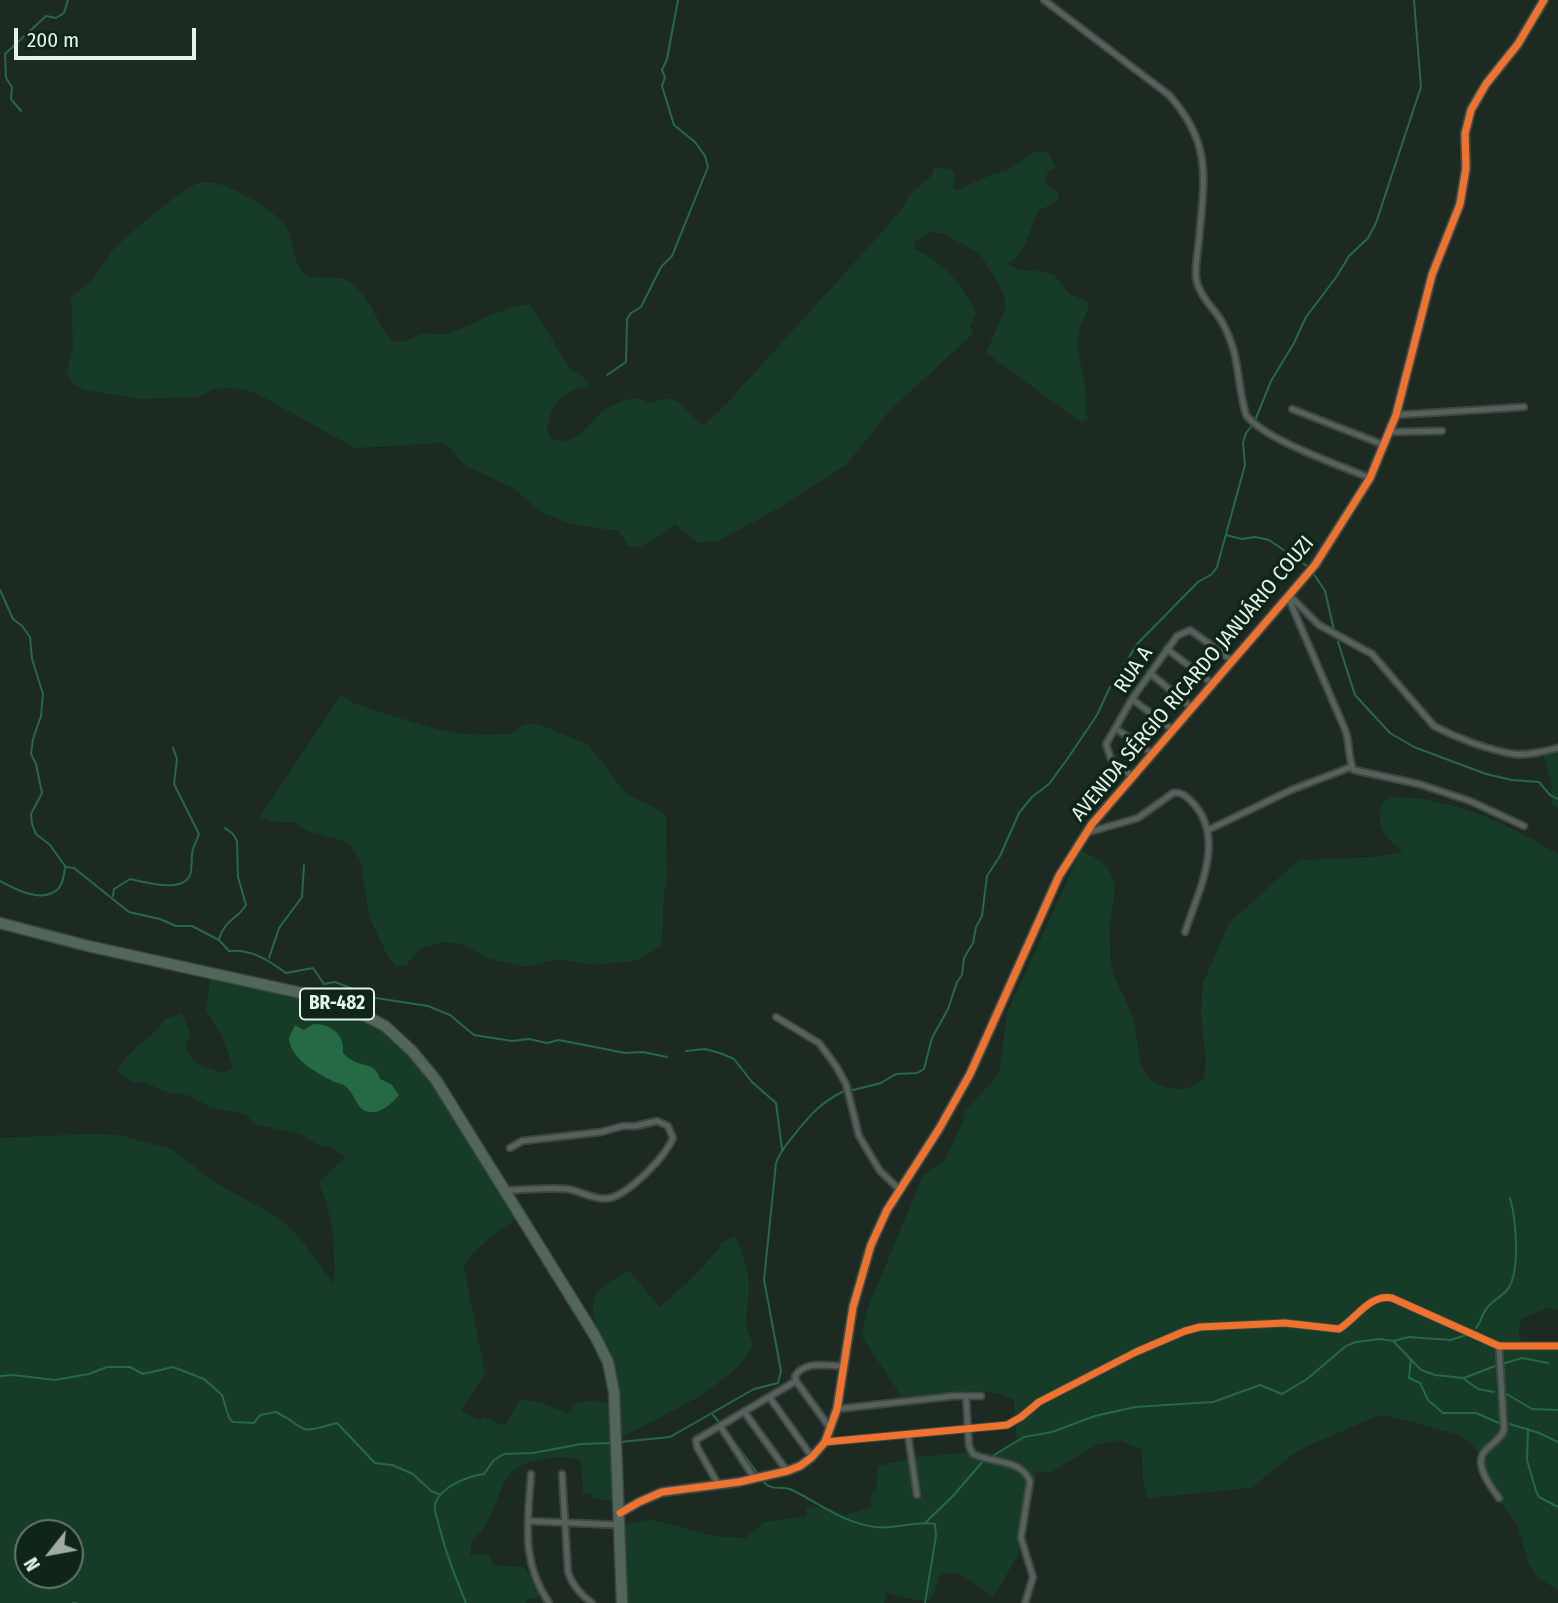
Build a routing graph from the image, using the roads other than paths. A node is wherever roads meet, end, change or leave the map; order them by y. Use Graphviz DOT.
graph roads {
  1 [pos="1044,0"];
  2 [pos="1544,0"];
  3 [pos="1524,407"];
  4 [pos="1292,409"];
  5 [pos="1396,415"];
  6 [pos="1442,431"];
  7 [pos="1390,432"];
  8 [pos="1384,445"];
  9 [pos="1370,478"];
  10 [pos="1289,596"];
  11 [pos="1167,649"];
  12 [pos="1233,661"];
  13 [pos="1150,673"];
  14 [pos="1213,684"];
  15 [pos="1132,699"];
  16 [pos="1192,708"];
  17 [pos="1115,728"];
  18 [pos="1173,730"];
  19 [pos="1558,748"];
  20 [pos="1153,754"];
  21 [pos="1351,767"];
  22 [pos="1133,777"];
  23 [pos="1524,826"];
  24 [pos="1208,830"];
  25 [pos="1086,833"];
  26 [pos="0,923"];
  27 [pos="1185,932"];
  28 [pos="776,1017"];
  29 [pos="510,1148"];
  30 [pos="506,1190"];
  31 [pos="900,1190"];
  32 [pos="1499,1346"];
  33 [pos="1558,1346"];
  34 [pos="844,1366"];
  35 [pos="796,1381"];
  36 [pos="966,1396"];
  37 [pos="981,1396"];
  38 [pos="770,1398"];
  39 [pos="837,1409"];
  40 [pos="745,1413"];
  41 [pos="720,1426"];
  42 [pos="830,1428"];
  43 [pos="968,1429"];
  44 [pos="908,1435"];
  45 [pos="825,1442"];
  46 [pos="812,1457"];
  47 [pos="787,1471"];
  48 [pos="531,1474"];
  49 [pos="562,1474"];
  50 [pos="755,1479"];
  51 [pos="718,1484"];
  52 [pos="917,1495"];
  53 [pos="1499,1498"];
  54 [pos="620,1513"];
  55 [pos="528,1521"];
  56 [pos="565,1524"];
  57 [pos="620,1525"];
  58 [pos="549,1603"];
  59 [pos="592,1603"];
  60 [pos="622,1603"];
  61 [pos="1024,1603"];
  1 -- 9 [label="street"];
  2 -- 5 [label="street, AVENIDA SÉRGIO RICARDO JANUÁRIO COUZI"];
  3 -- 5 [label="street"];
  4 -- 8 [label="street"];
  5 -- 7 [label="street, AVENIDA SÉRGIO RICARDO JANUÁRIO COUZI"];
  6 -- 7 [label="street"];
  7 -- 8 [label="street, AVENIDA SÉRGIO RICARDO JANUÁRIO COUZI"];
  8 -- 9 [label="street, AVENIDA SÉRGIO RICARDO JANUÁRIO COUZI"];
  9 -- 10 [label="street, AVENIDA SÉRGIO RICARDO JANUÁRIO COUZI"];
  10 -- 12 [label="street, AVENIDA SÉRGIO RICARDO JANUÁRIO COUZI"];
  10 -- 19 [label="street"];
  10 -- 21 [label="street"];
  11 -- 12 [label="street, RUA A"];
  11 -- 13 [label="street, RUA A"];
  11 -- 14 [label="street"];
  12 -- 14 [label="street, AVENIDA SÉRGIO RICARDO JANUÁRIO COUZI"];
  13 -- 15 [label="street, RUA A"];
  13 -- 16 [label="street"];
  14 -- 16 [label="street, AVENIDA SÉRGIO RICARDO JANUÁRIO COUZI"];
  15 -- 17 [label="street, RUA A"];
  15 -- 18 [label="street"];
  16 -- 18 [label="street, AVENIDA SÉRGIO RICARDO JANUÁRIO COUZI"];
  17 -- 20 [label="street"];
  17 -- 22 [label="street, RUA A"];
  18 -- 20 [label="street, AVENIDA SÉRGIO RICARDO JANUÁRIO COUZI"];
  20 -- 22 [label="street, AVENIDA SÉRGIO RICARDO JANUÁRIO COUZI"];
  21 -- 23 [label="street"];
  21 -- 24 [label="street"];
  22 -- 25 [label="street, AVENIDA SÉRGIO RICARDO JANUÁRIO COUZI"];
  24 -- 25 [label="street"];
  24 -- 27 [label="street"];
  25 -- 31 [label="street, AVENIDA SÉRGIO RICARDO JANUÁRIO COUZI"];
  26 -- 30 [label="highway, BR-482"];
  28 -- 31 [label="street"];
  29 -- 30 [label="street"];
  30 -- 54 [label="highway, BR-482"];
  31 -- 34 [label="street, AVENIDA SÉRGIO RICARDO JANUÁRIO COUZI"];
  32 -- 33 [label="street"];
  32 -- 43 [label="street"];
  32 -- 53 [label="street"];
  34 -- 35 [label="street"];
  34 -- 39 [label="street, AVENIDA SÉRGIO RICARDO JANUÁRIO COUZI"];
  35 -- 38 [label="street"];
  35 -- 42 [label="street"];
  36 -- 37 [label="street"];
  36 -- 39 [label="street"];
  36 -- 43 [label="street"];
  38 -- 40 [label="street"];
  38 -- 46 [label="street"];
  39 -- 42 [label="street, AVENIDA SÉRGIO RICARDO JANUÁRIO COUZI"];
  40 -- 41 [label="street"];
  40 -- 47 [label="street"];
  41 -- 50 [label="street"];
  41 -- 51 [label="street"];
  42 -- 45 [label="street, AVENIDA SÉRGIO RICARDO JANUÁRIO COUZI"];
  43 -- 44 [label="street"];
  43 -- 61 [label="street"];
  44 -- 45 [label="street"];
  44 -- 52 [label="street"];
  45 -- 46 [label="street, AVENIDA SÉRGIO RICARDO JANUÁRIO COUZI"];
  46 -- 47 [label="street, AVENIDA SÉRGIO RICARDO JANUÁRIO COUZI"];
  47 -- 50 [label="street, AVENIDA SÉRGIO RICARDO JANUÁRIO COUZI"];
  48 -- 55 [label="street"];
  49 -- 56 [label="street"];
  50 -- 51 [label="street, AVENIDA SÉRGIO RICARDO JANUÁRIO COUZI"];
  51 -- 54 [label="street, AVENIDA SÉRGIO RICARDO JANUÁRIO COUZI"];
  54 -- 57 [label="highway, BR-482"];
  55 -- 56 [label="street"];
  55 -- 58 [label="street"];
  56 -- 57 [label="street"];
  56 -- 59 [label="street"];
  57 -- 60 [label="highway, BR-482"];
}
